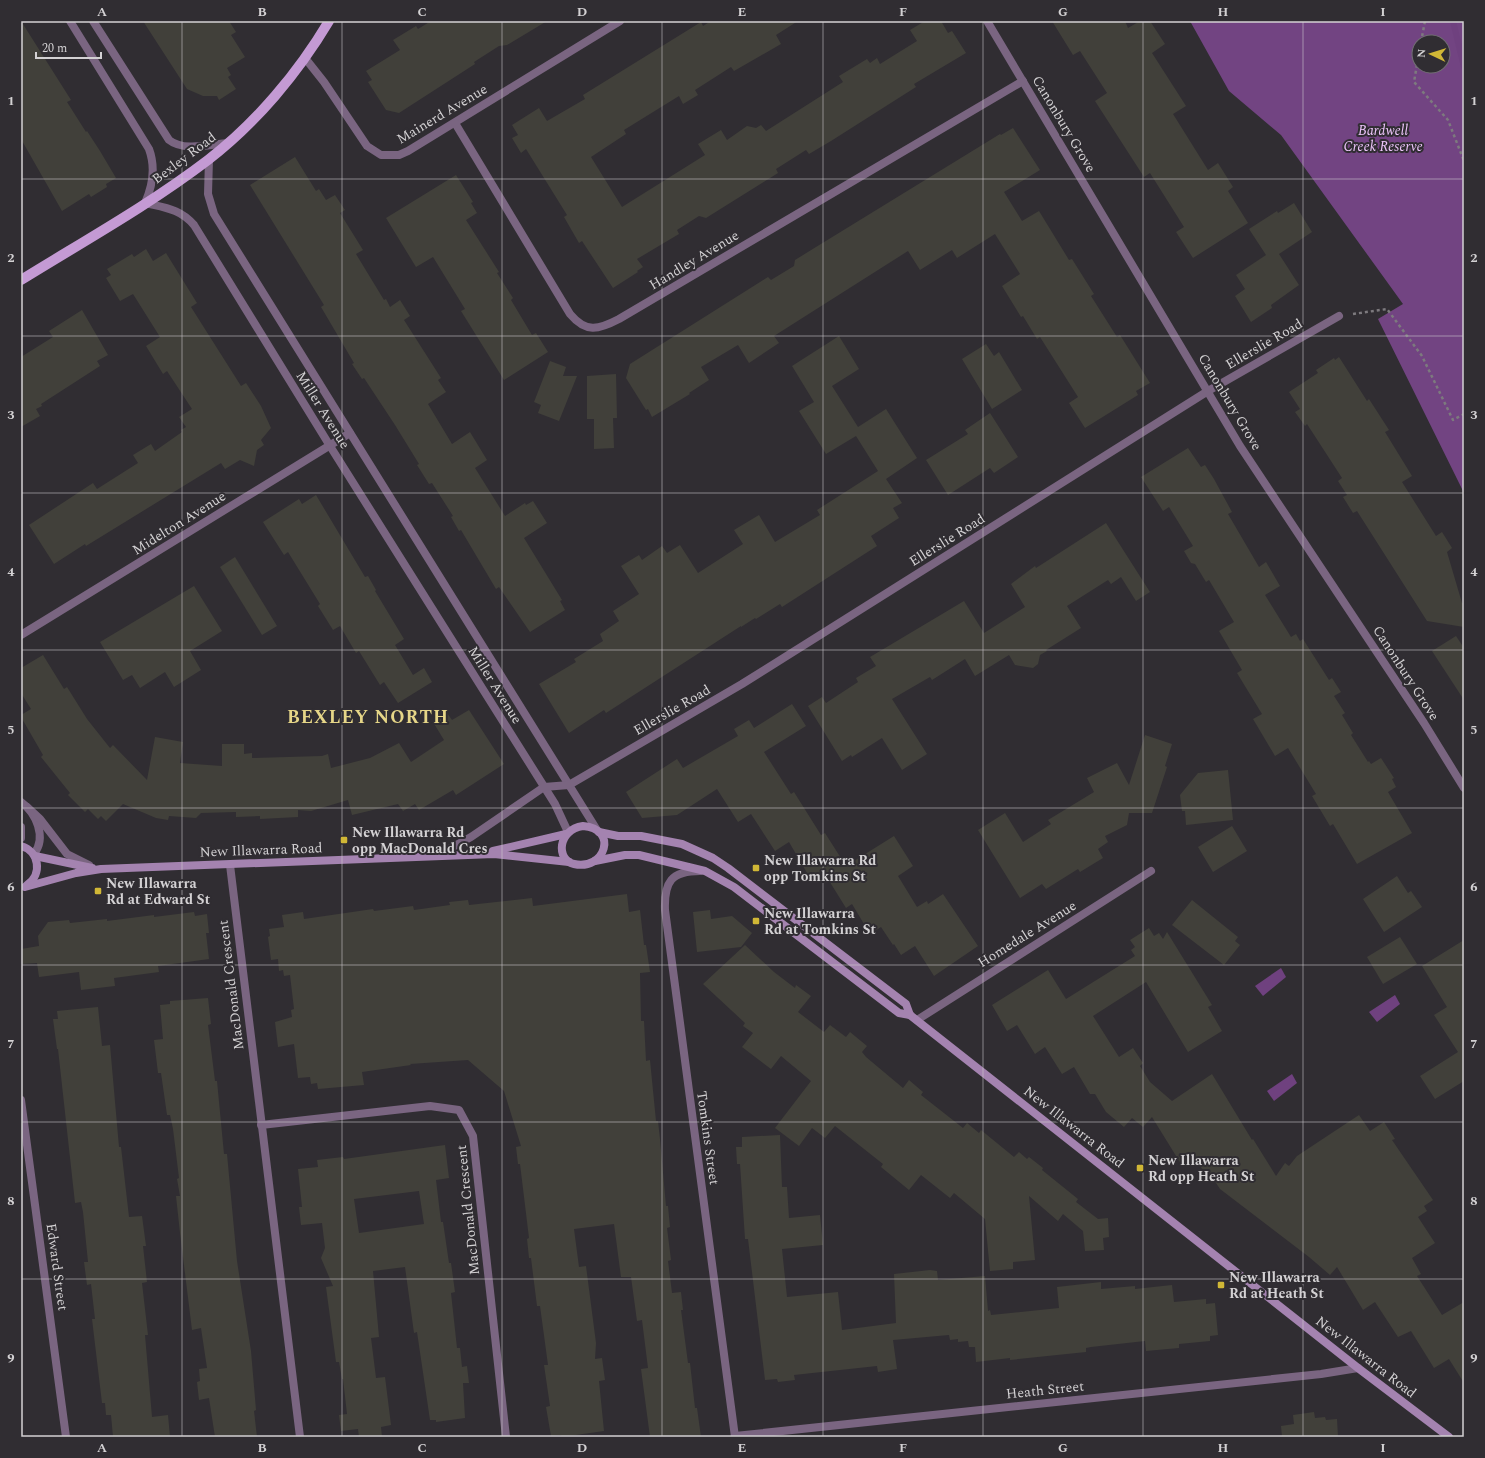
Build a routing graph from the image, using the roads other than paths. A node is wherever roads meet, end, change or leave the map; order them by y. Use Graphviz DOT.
graph roads {
  1 [pos="70,21"];
  2 [pos="93,21"];
  3 [pos="329,21"];
  4 [pos="620,21"];
  5 [pos="987,21"];
  6 [pos="305,58"];
  7 [pos="1023,81"];
  8 [pos="455,123"];
  9 [pos="228,143"];
  10 [pos="209,159"];
  11 [pos="145,203"];
  12 [pos="21,280"];
  13 [pos="1339,316"];
  14 [pos="1208,391"];
  15 [pos="350,433"];
  16 [pos="330,446"];
  17 [pos="21,635"];
  18 [pos="569,786"];
  19 [pos="544,787"];
  20 [pos="1464,788"];
  21 [pos="24,804"];
  22 [pos="21,827"];
  23 [pos="598,831"];
  24 [pos="567,833"];
  25 [pos="21,838"];
  26 [pos="21,846"];
  27 [pos="34,855"];
  28 [pos="471,855"];
  29 [pos="425,856"];
  30 [pos="595,861"];
  31 [pos="569,862"];
  32 [pos="230,865"];
  33 [pos="101,869"];
  34 [pos="705,871"];
  35 [pos="1152,871"];
  36 [pos="23,887"];
  37 [pos="914,1017"];
  38 [pos="21,1100"];
  39 [pos="261,1125"];
  40 [pos="1358,1368"];
  41 [pos="735,1436"];
  42 [pos="66,1437"];
  43 [pos="300,1437"];
  44 [pos="506,1437"];
  45 [pos="1449,1437"];
  1 -- 11 [label="street"];
  2 -- 9 [label="street"];
  3 -- 6 [label="main road, Bexley Road"];
  4 -- 8 [label="street, Mainerd Avenue"];
  5 -- 7 [label="street, Canonbury Grove"];
  6 -- 8 [label="street, Mainerd Avenue"];
  6 -- 9 [label="main road, Bexley Road"];
  7 -- 8 [label="street, Handley Avenue"];
  7 -- 14 [label="street, Canonbury Grove"];
  9 -- 10 [label="main road, Bexley Road"];
  10 -- 11 [label="main road, Bexley Road"];
  10 -- 15 [label="street, Miller Avenue"];
  11 -- 12 [label="main road, Bexley Road"];
  11 -- 16 [label="street, Miller Avenue"];
  13 -- 14 [label="street, Ellerslie Road"];
  14 -- 18 [label="street, Ellerslie Road"];
  14 -- 20 [label="street, Canonbury Grove"];
  15 -- 16 [label="street, Midelton Avenue"];
  15 -- 18 [label="street, Miller Avenue"];
  16 -- 17 [label="street, Midelton Avenue"];
  16 -- 19 [label="street, Miller Avenue"];
  18 -- 19 [label="street"];
  18 -- 23 [label="street, Miller Avenue"];
  19 -- 24 [label="street, Miller Avenue"];
  19 -- 29 [label="street"];
  21 -- 27 [label="street"];
  21 -- 33 [label="street"];
  22 -- 25 [label="street"];
  23 -- 24 [label="main road"];
  23 -- 30 [label="main road"];
  23 -- 37 [label="main road, New Illawarra Road"];
  24 -- 28 [label="main road, New Illawarra Road"];
  24 -- 31 [label="main road"];
  26 -- 27 [label="main road"];
  27 -- 33 [label="main road, New Illawarra Road"];
  27 -- 36 [label="main road"];
  28 -- 29 [label="main road, New Illawarra Road"];
  28 -- 31 [label="main road, New Illawarra Road"];
  29 -- 32 [label="main road, New Illawarra Road"];
  30 -- 31 [label="main road"];
  30 -- 34 [label="main road, New Illawarra Road"];
  32 -- 33 [label="main road, New Illawarra Road"];
  32 -- 39 [label="street, MacDonald Crescent"];
  33 -- 36 [label="main road, New Illawarra Road"];
  34 -- 37 [label="main road, New Illawarra Road"];
  34 -- 41 [label="street, Tomkins Street"];
  35 -- 37 [label="street, Homedale Avenue"];
  37 -- 40 [label="main road, New Illawarra Road"];
  38 -- 42 [label="street, Edward Street"];
  39 -- 43 [label="street, MacDonald Crescent"];
  39 -- 44 [label="street, MacDonald Crescent"];
  40 -- 41 [label="street, Heath Street"];
  40 -- 45 [label="main road, New Illawarra Road"];
}
